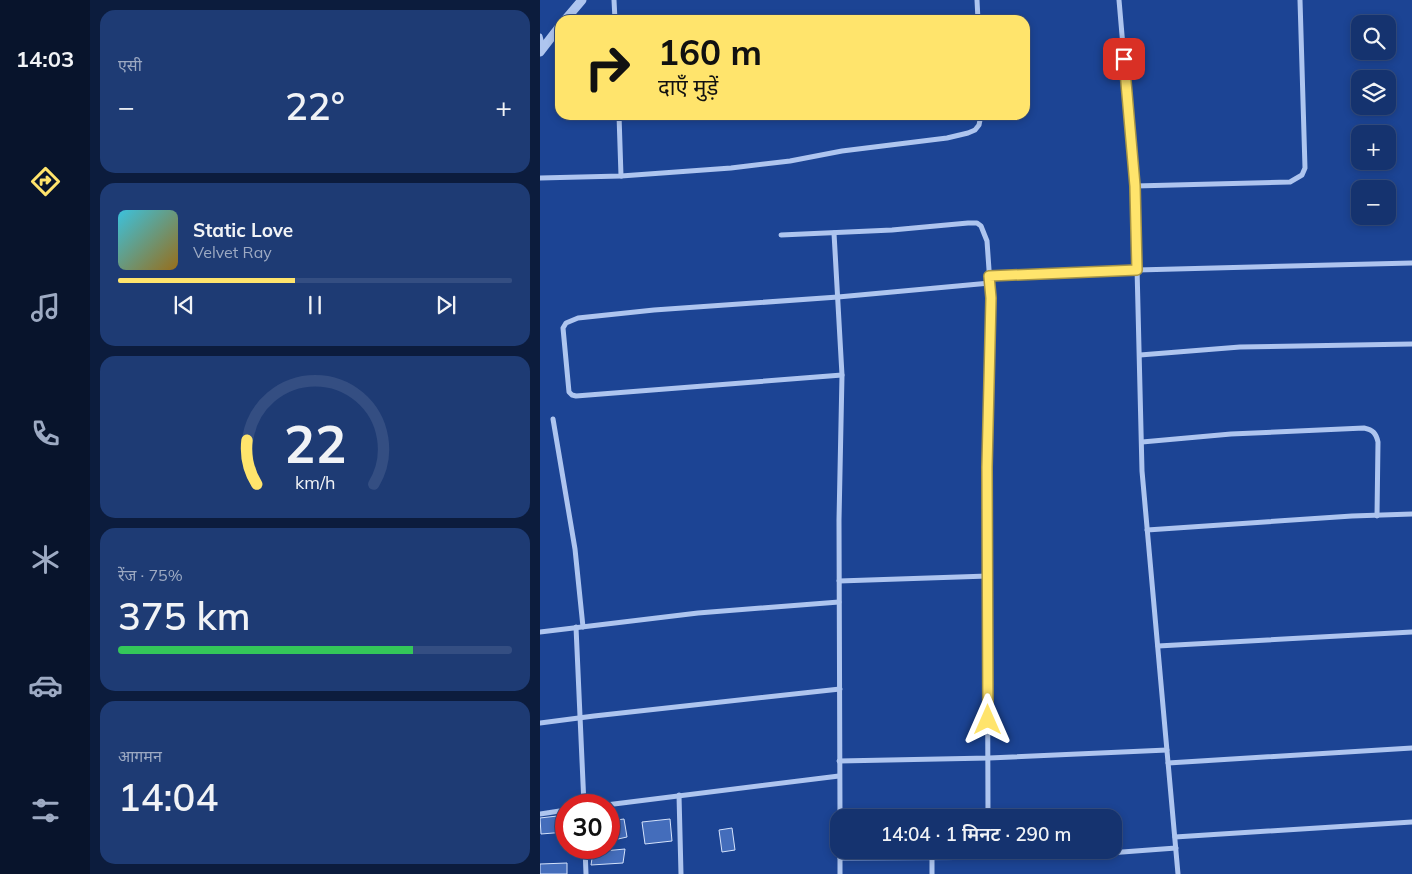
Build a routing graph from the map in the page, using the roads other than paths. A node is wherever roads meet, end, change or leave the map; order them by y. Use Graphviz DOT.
graph roads {
  1 [pos="582,0"];
  2 [pos="614,0"];
  3 [pos="978,0"];
  4 [pos="1119,0"];
  5 [pos="1300,0"];
  6 [pos="569,15"];
  7 [pos="615,15"];
  8 [pos="978,15"];
  9 [pos="555,33"];
  10 [pos="540,36"];
  11 [pos="542,50"];
  12 [pos="619,120"];
  13 [pos="980,120"];
  14 [pos="621,176"];
  15 [pos="540,178"];
  16 [pos="1135,186"];
  17 [pos="834,233"];
  18 [pos="782,236"];
  19 [pos="1412,264"];
  20 [pos="1137,270"];
  21 [pos="989,276"];
  22 [pos="990,283"];
  23 [pos="838,297"];
  24 [pos="1412,344"];
  25 [pos="1140,355"];
  26 [pos="842,375"];
  27 [pos="553,419"];
  28 [pos="1142,442"];
  29 [pos="1412,514"];
  30 [pos="1377,516"];
  31 [pos="1147,530"];
  32 [pos="988,576"];
  33 [pos="839,581"];
  34 [pos="839,602"];
  35 [pos="576,627"];
  36 [pos="583,627"];
  37 [pos="540,632"];
  38 [pos="1412,632"];
  39 [pos="1158,646"];
  40 [pos="840,689"];
  41 [pos="581,717"];
  42 [pos="540,723"];
  43 [pos="1412,748"];
  44 [pos="1167,750"];
  45 [pos="989,758"];
  46 [pos="839,761"];
  47 [pos="1168,763"];
  48 [pos="839,776"];
  49 [pos="584,794"];
  50 [pos="679,795"];
  51 [pos="620,803"];
  52 [pos="840,809"];
  53 [pos="988,809"];
  54 [pos="555,812"];
  55 [pos="540,814"];
  56 [pos="1412,822"];
  57 [pos="1175,837"];
  58 [pos="1176,848"];
  59 [pos="1122,852"];
  60 [pos="585,859"];
  61 [pos="840,859"];
  62 [pos="932,859"];
  63 [pos="586,874"];
  64 [pos="681,874"];
  65 [pos="840,874"];
  66 [pos="932,874"];
  67 [pos="1178,874"];
  1 -- 6 [label="street"];
  2 -- 7 [label="street"];
  3 -- 8 [label="street"];
  4 -- 16 [label="street"];
  5 -- 16 [label="street"];
  9 -- 11 [label="street"];
  10 -- 11 [label="street"];
  12 -- 14 [label="street"];
  13 -- 14 [label="street"];
  14 -- 15 [label="street"];
  16 -- 20 [label="street"];
  17 -- 18 [label="street"];
  17 -- 21 [label="street"];
  17 -- 23 [label="street"];
  19 -- 20 [label="street"];
  20 -- 21 [label="street"];
  20 -- 25 [label="street"];
  21 -- 22 [label="street"];
  22 -- 23 [label="street"];
  22 -- 32 [label="street"];
  23 -- 26 [label="street"];
  23 -- 26 [label="street"];
  24 -- 25 [label="street"];
  25 -- 28 [label="street"];
  26 -- 33 [label="street"];
  27 -- 36 [label="street"];
  28 -- 30 [label="street"];
  28 -- 31 [label="street"];
  29 -- 30 [label="street"];
  30 -- 31 [label="street"];
  31 -- 39 [label="street"];
  32 -- 33 [label="street"];
  32 -- 45 [label="street"];
  33 -- 34 [label="street"];
  34 -- 36 [label="street"];
  34 -- 40 [label="street"];
  35 -- 36 [label="street"];
  35 -- 37 [label="street"];
  35 -- 41 [label="street"];
  38 -- 39 [label="street"];
  39 -- 44 [label="street"];
  40 -- 41 [label="street"];
  40 -- 46 [label="street"];
  41 -- 42 [label="street"];
  41 -- 49 [label="street"];
  43 -- 47 [label="street"];
  44 -- 45 [label="street"];
  44 -- 47 [label="street"];
  45 -- 46 [label="street"];
  45 -- 53 [label="street"];
  46 -- 48 [label="street"];
  47 -- 57 [label="street"];
  48 -- 50 [label="street"];
  48 -- 52 [label="street"];
  50 -- 51 [label="street"];
  50 -- 64 [label="street"];
  54 -- 55 [label="street"];
  56 -- 57 [label="street"];
  57 -- 58 [label="street"];
  58 -- 59 [label="street"];
  58 -- 67 [label="street"];
  60 -- 63 [label="street"];
  61 -- 65 [label="street"];
  62 -- 66 [label="street"];
}
